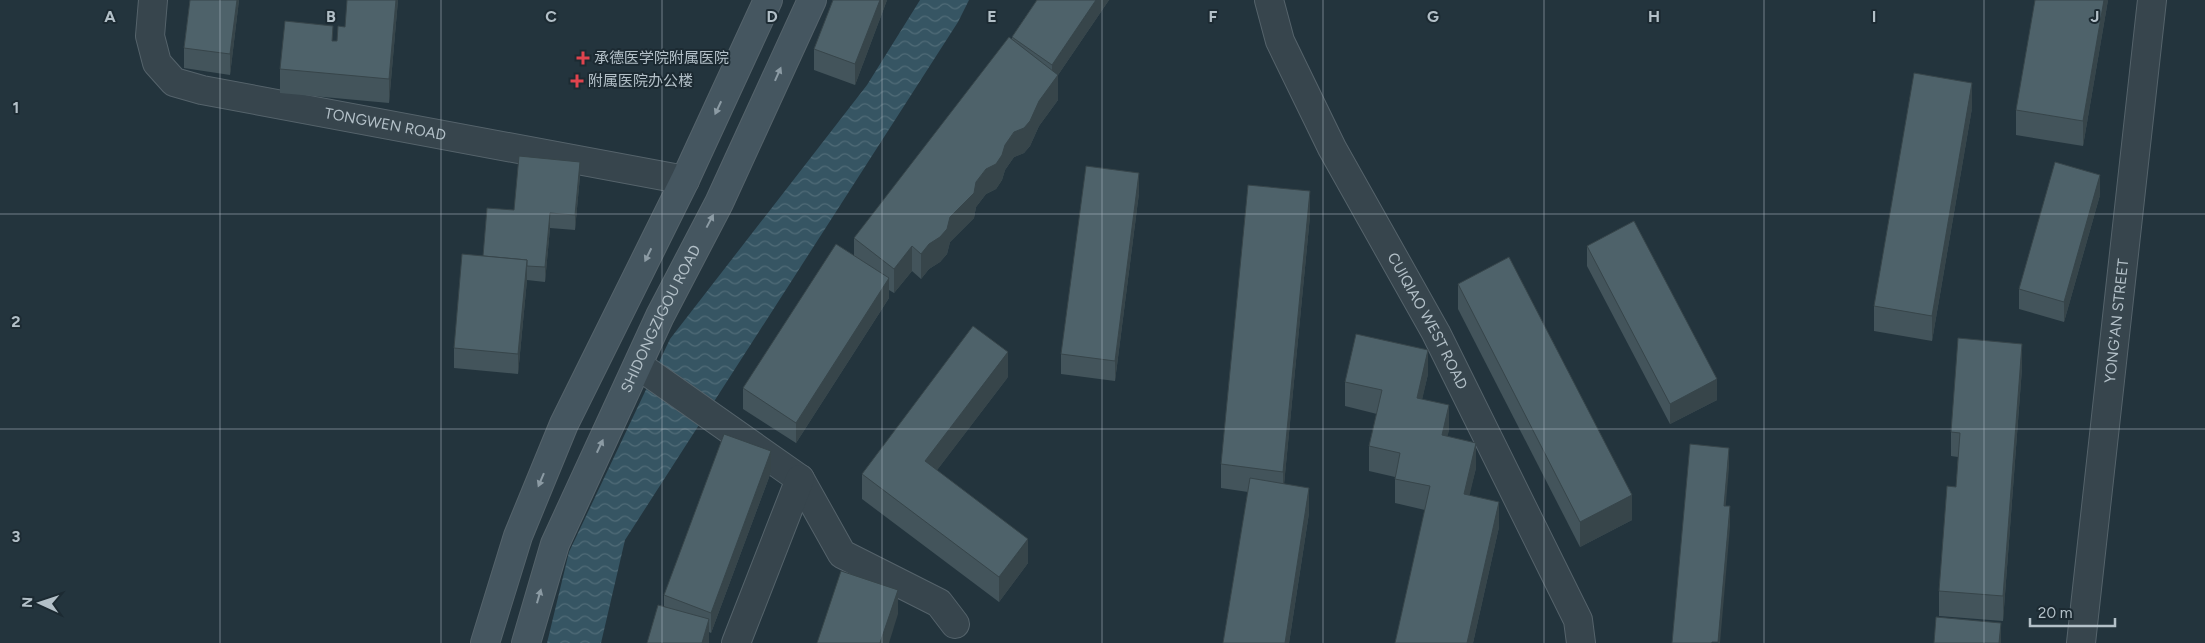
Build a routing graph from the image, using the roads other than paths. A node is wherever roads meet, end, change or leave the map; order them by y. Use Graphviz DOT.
graph roads {
  1 [pos="153,0"];
  2 [pos="768,0"];
  3 [pos="812,0"];
  4 [pos="1269,0"];
  5 [pos="2152,0"];
  6 [pos="685,180"];
  7 [pos="645,369"];
  8 [pos="800,479"];
  9 [pos="955,624"];
  10 [pos="485,643"];
  11 [pos="526,643"];
  12 [pos="736,643"];
  13 [pos="1581,643"];
  14 [pos="2080,643"];
  1 -- 6 [label="street, TONGWEN ROAD"];
  2 -- 6 [label="main road, one-way"];
  7 -- 3 [label="main road, SHIDONGZIGOU ROAD, one-way"];
  4 -- 13 [label="street, CUIQIAO WEST ROAD"];
  5 -- 14 [label="street, YONG'AN STREET"];
  6 -- 10 [label="main road, one-way"];
  7 -- 8 [label="street"];
  11 -- 7 [label="main road, SHIDONGZIGOU ROAD, one-way"];
  8 -- 9 [label="street"];
  8 -- 12 [label="street"];
}
